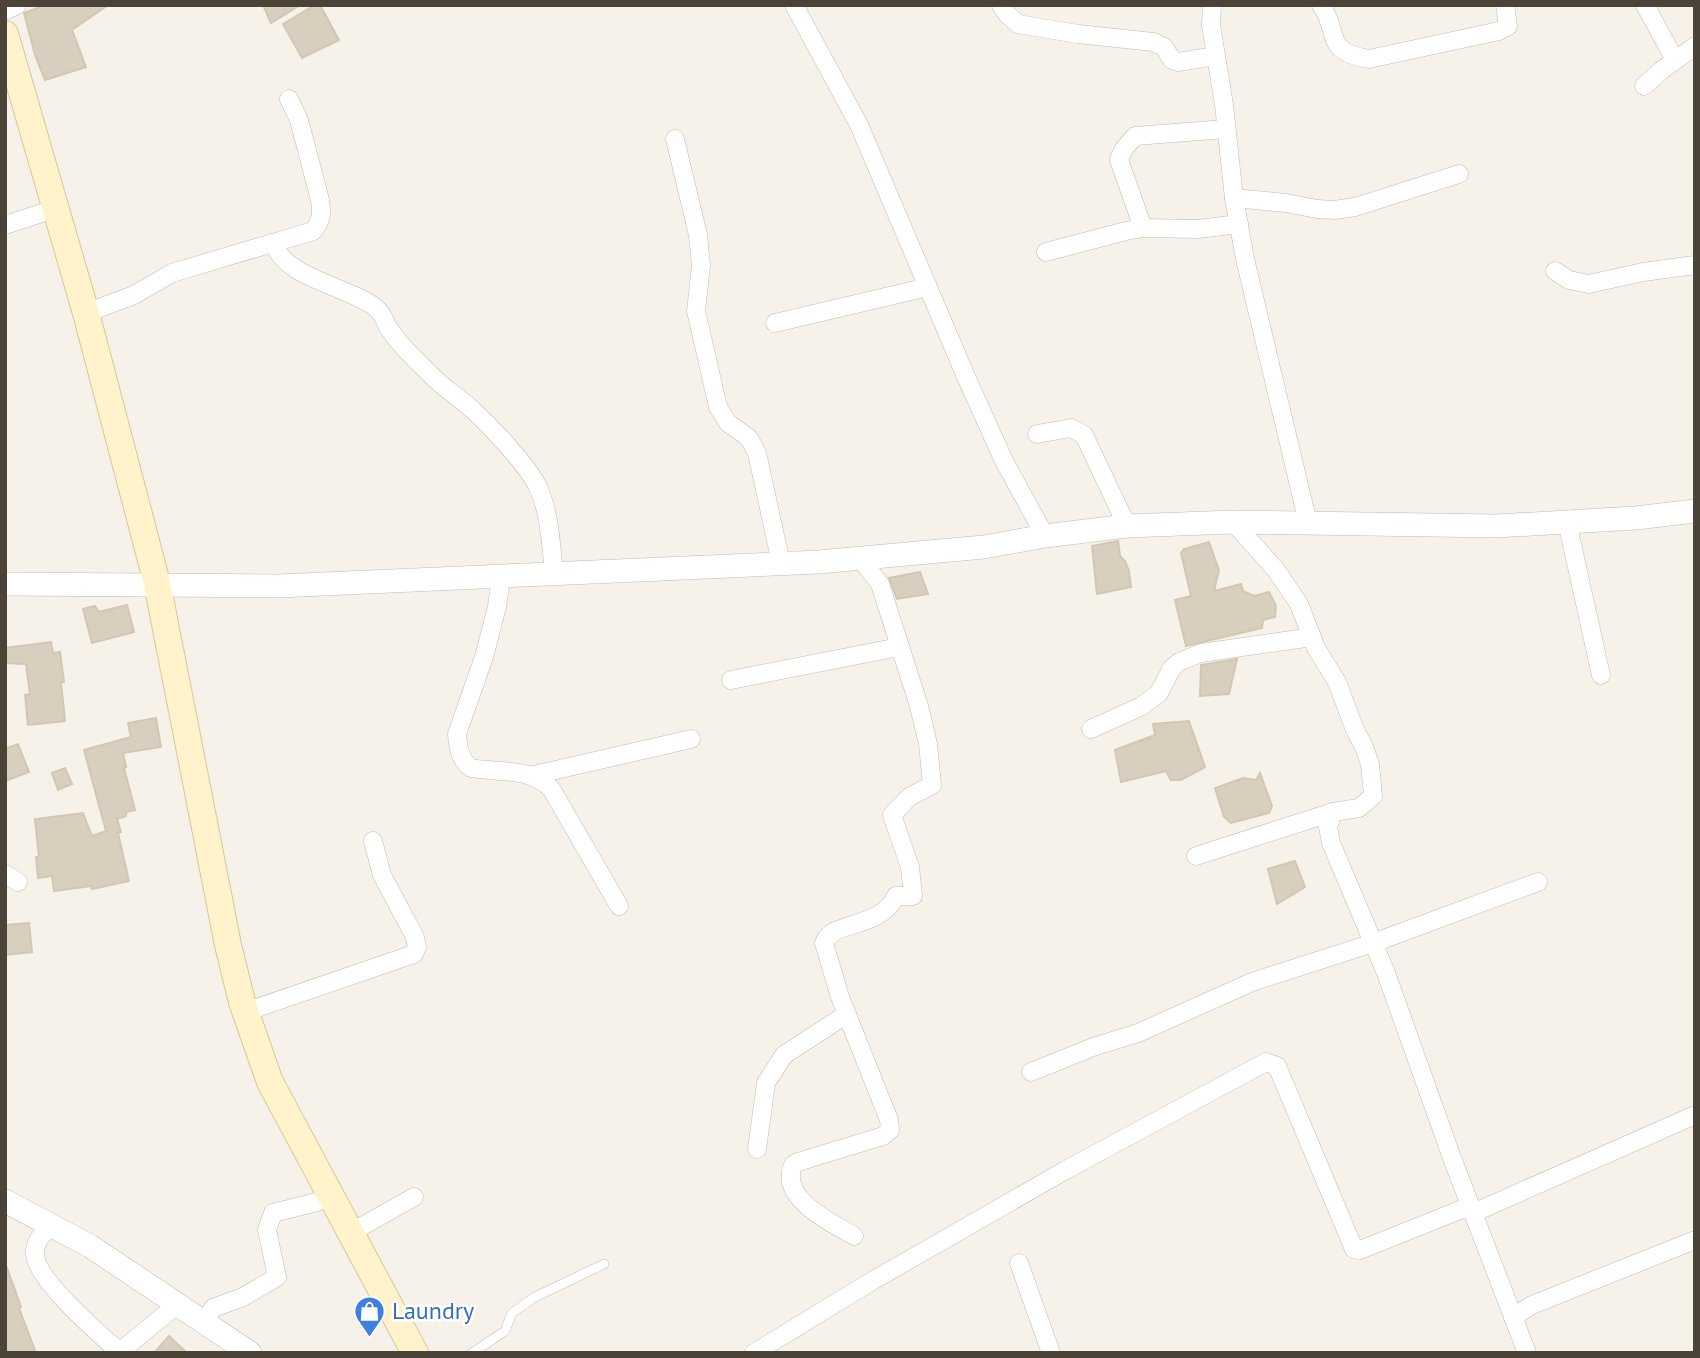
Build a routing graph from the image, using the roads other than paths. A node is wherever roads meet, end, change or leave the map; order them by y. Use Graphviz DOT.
graph roads {
  1 [pos="17,5"];
  2 [pos="794,5"];
  3 [pos="1001,5"];
  4 [pos="1321,5"];
  5 [pos="1505,5"];
  6 [pos="1645,5"];
  7 [pos="1214,6"];
  8 [pos="5,11"];
  9 [pos="5,34"];
  10 [pos="1695,46"];
  11 [pos="1216,56"];
  12 [pos="1675,60"];
  13 [pos="1644,86"];
  14 [pos="5,91"];
  15 [pos="289,99"];
  16 [pos="1226,129"];
  17 [pos="675,139"];
  18 [pos="1460,174"];
  19 [pos="1234,198"];
  20 [pos="42,213"];
  21 [pos="1239,224"];
  22 [pos="5,225"];
  23 [pos="1143,228"];
  24 [pos="275,244"];
  25 [pos="1046,252"];
  26 [pos="1695,265"];
  27 [pos="1555,271"];
  28 [pos="928,287"];
  29 [pos="86,313"];
  30 [pos="775,323"];
  31 [pos="1037,434"];
  32 [pos="1695,511"];
  33 [pos="1233,522"];
  34 [pos="1567,522"];
  35 [pos="1308,523"];
  36 [pos="1127,526"];
  37 [pos="1045,536"];
  38 [pos="860,558"];
  39 [pos="781,563"];
  40 [pos="554,574"];
  41 [pos="501,576"];
  42 [pos="5,584"];
  43 [pos="149,584"];
  44 [pos="1312,637"];
  45 [pos="899,648"];
  46 [pos="1601,675"];
  47 [pos="731,680"];
  48 [pos="1091,729"];
  49 [pos="691,739"];
  50 [pos="534,775"];
  51 [pos="1333,811"];
  52 [pos="373,841"];
  53 [pos="1196,856"];
  54 [pos="1538,882"];
  55 [pos="619,906"];
  56 [pos="1374,943"];
  57 [pos="222,946"];
  58 [pos="245,1012"];
  59 [pos="847,1014"];
  60 [pos="1031,1072"];
  61 [pos="1695,1115"];
  62 [pos="757,1149"];
  63 [pos="414,1197"];
  64 [pos="5,1201"];
  65 [pos="317,1202"];
  66 [pos="1471,1210"];
  67 [pos="50,1226"];
  68 [pos="349,1233"];
  69 [pos="855,1236"];
  70 [pos="1695,1240"];
  71 [pos="1019,1263"];
  72 [pos="604,1265"];
  73 [pos="178,1304"];
  74 [pos="1513,1317"];
  75 [pos="204,1322"];
  76 [pos="250,1353"];
  77 [pos="398,1353"];
  78 [pos="415,1353"];
  79 [pos="472,1353"];
  80 [pos="754,1353"];
  81 [pos="1051,1353"];
  82 [pos="1527,1353"];
  1 -- 8 [label="street"];
  2 -- 28 [label="street"];
  3 -- 11 [label="street"];
  4 -- 5 [label="street"];
  6 -- 12 [label="street"];
  7 -- 11 [label="street"];
  9 -- 29 [label="main road"];
  10 -- 12 [label="street"];
  11 -- 16 [label="street"];
  12 -- 13 [label="street"];
  14 -- 20 [label="main road"];
  15 -- 24 [label="street"];
  16 -- 19 [label="street"];
  16 -- 23 [label="street"];
  17 -- 39 [label="street"];
  18 -- 19 [label="street"];
  19 -- 21 [label="street"];
  20 -- 22 [label="street"];
  20 -- 43 [label="main road"];
  21 -- 23 [label="street"];
  21 -- 35 [label="street"];
  23 -- 25 [label="street"];
  24 -- 29 [label="street"];
  24 -- 40 [label="street"];
  26 -- 27 [label="street"];
  28 -- 30 [label="street"];
  28 -- 37 [label="street"];
  29 -- 43 [label="main road"];
  31 -- 36 [label="street"];
  32 -- 34 [label="street"];
  33 -- 35 [label="street"];
  33 -- 36 [label="street"];
  33 -- 44 [label="street"];
  34 -- 35 [label="street"];
  34 -- 46 [label="street"];
  36 -- 37 [label="street"];
  37 -- 38 [label="street"];
  38 -- 39 [label="street"];
  38 -- 45 [label="street"];
  39 -- 40 [label="street"];
  40 -- 41 [label="street"];
  41 -- 43 [label="street"];
  41 -- 50 [label="street"];
  42 -- 43 [label="street"];
  43 -- 57 [label="main road"];
  44 -- 48 [label="street"];
  44 -- 51 [label="street"];
  45 -- 47 [label="street"];
  45 -- 59 [label="street"];
  49 -- 50 [label="street"];
  50 -- 55 [label="street"];
  51 -- 53 [label="street"];
  51 -- 56 [label="street"];
  52 -- 58 [label="street"];
  54 -- 56 [label="street"];
  56 -- 60 [label="street"];
  56 -- 66 [label="street"];
  57 -- 58 [label="main road"];
  57 -- 65 [label="main road"];
  58 -- 68 [label="main road"];
  59 -- 62 [label="street"];
  59 -- 69 [label="street"];
  61 -- 66 [label="street"];
  63 -- 68 [label="street"];
  64 -- 67 [label="street"];
  65 -- 75 [label="street"];
  65 -- 77 [label="main road"];
  66 -- 74 [label="street"];
  66 -- 80 [label="street"];
  67 -- 73 [label="street"];
  67 -- 73 [label="street"];
  68 -- 78 [label="main road"];
  70 -- 74 [label="street"];
  71 -- 81 [label="street"];
  72 -- 79 [label="lane"];
  73 -- 75 [label="street"];
  74 -- 82 [label="street"];
  75 -- 76 [label="street"];
}
